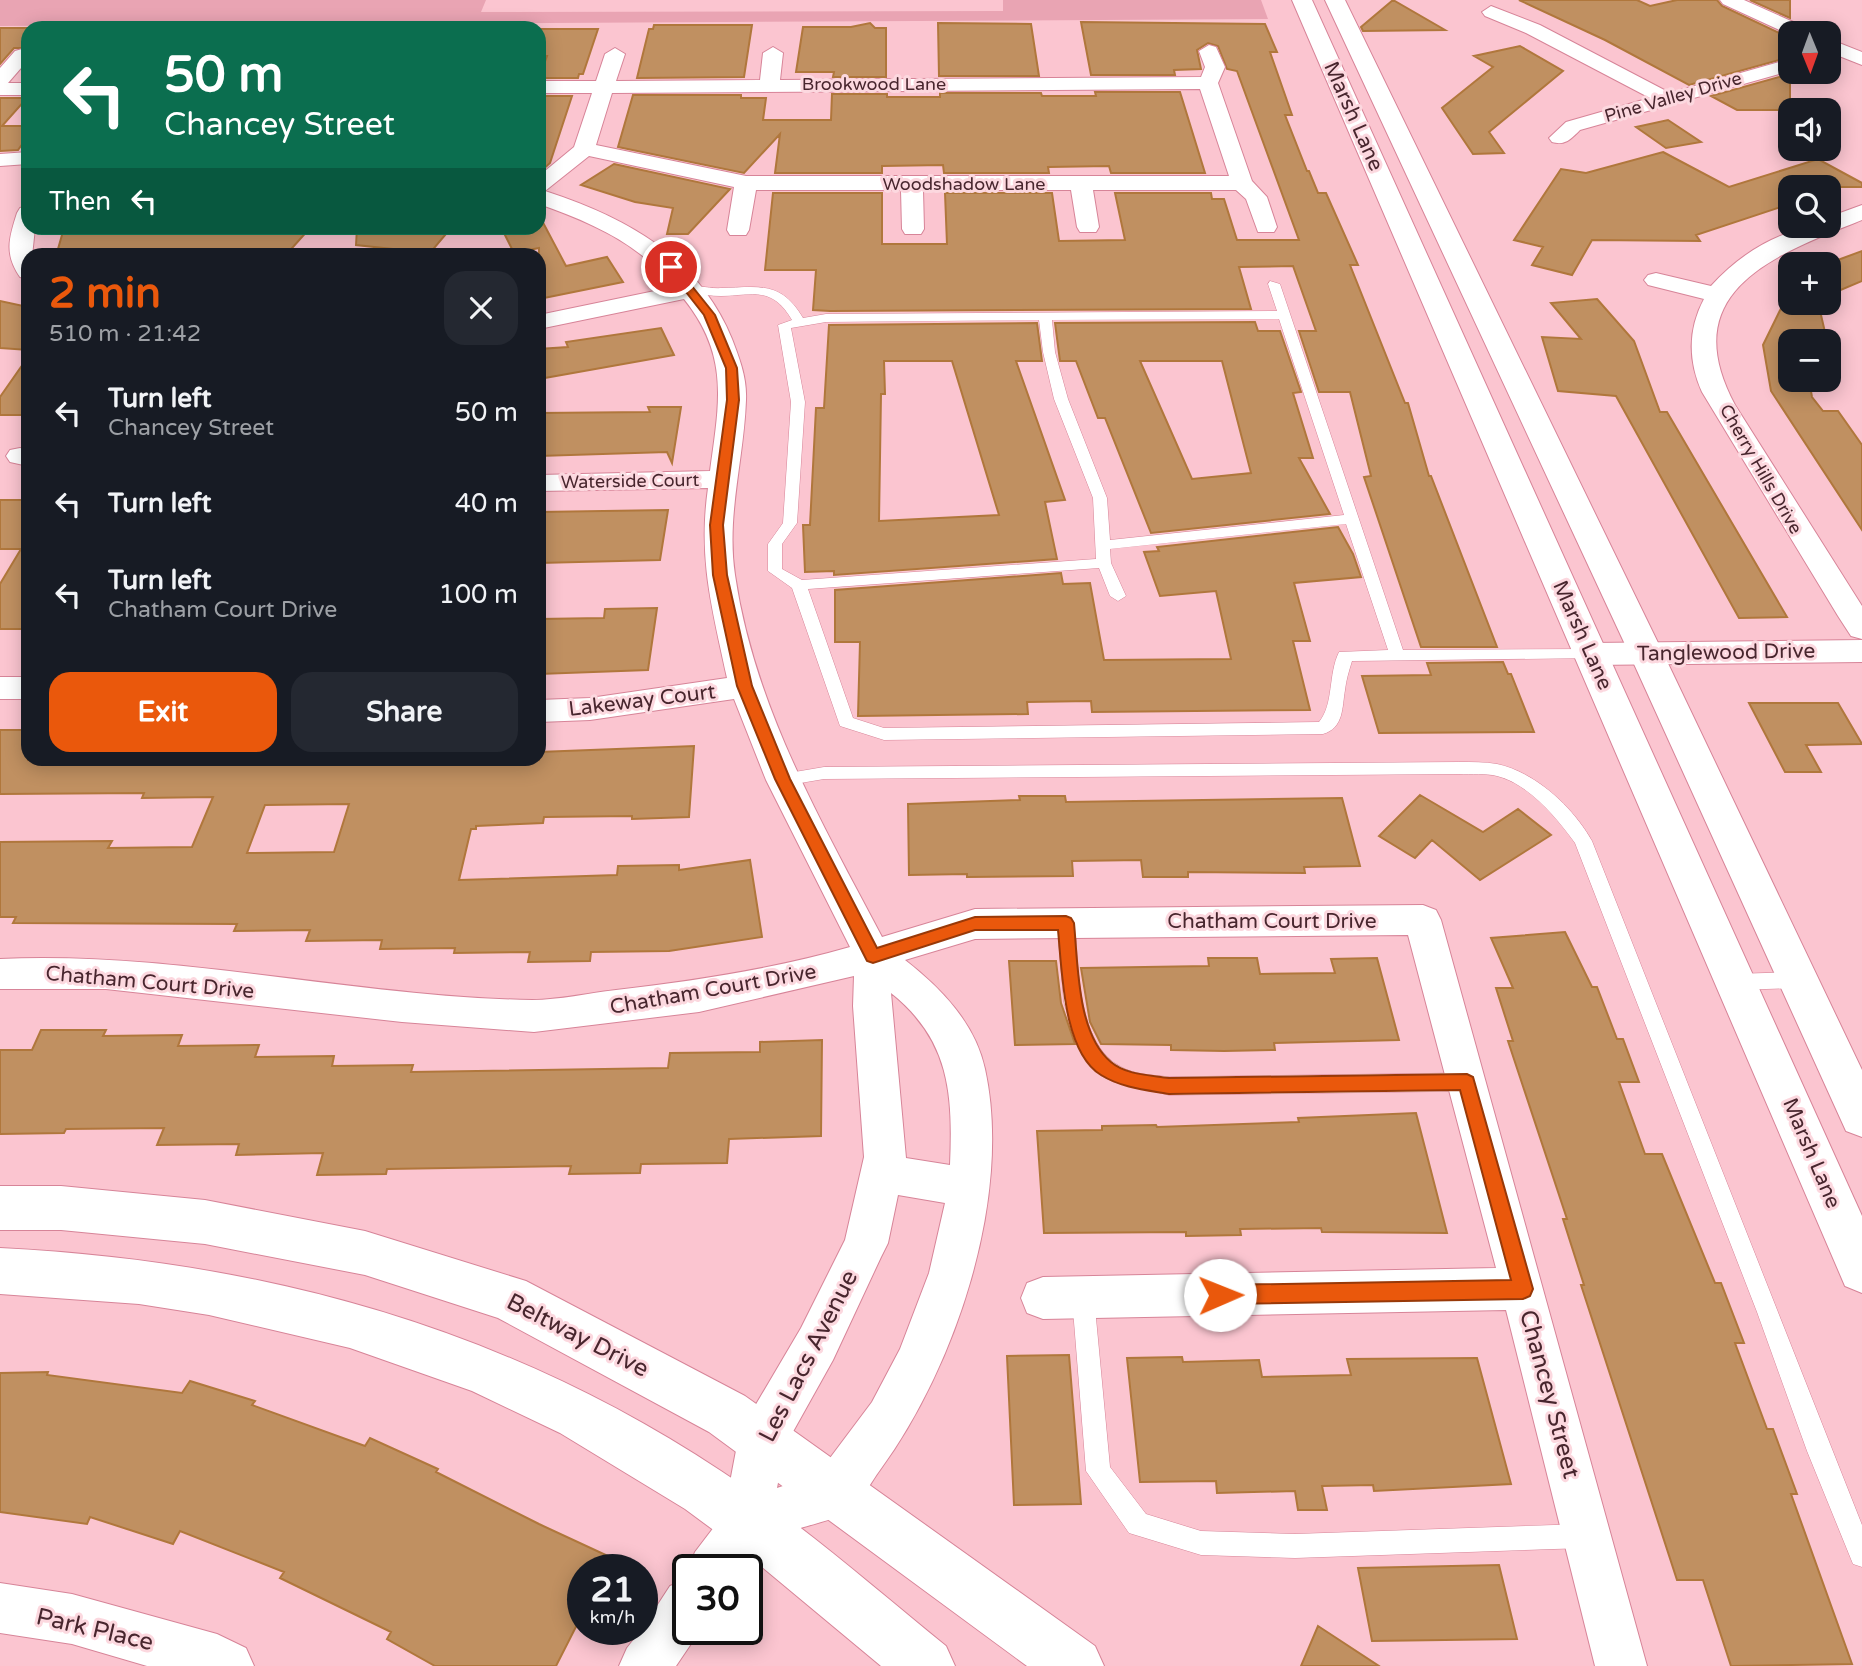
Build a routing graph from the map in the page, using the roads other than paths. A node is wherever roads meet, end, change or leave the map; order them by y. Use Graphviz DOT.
graph roads {
  1 [pos="1302,0"];
  2 [pos="1335,0"];
  3 [pos="1729,0"];
  4 [pos="1491,12"];
  5 [pos="1778,22"];
  6 [pos="1209,51"];
  7 [pos="1841,52"];
  8 [pos="773,53"];
  9 [pos="615,54"];
  10 [pos="21,56"];
  11 [pos="1862,59"];
  12 [pos="1778,68"];
  13 [pos="0,80"];
  14 [pos="1208,83"];
  15 [pos="769,85"];
  16 [pos="605,86"];
  17 [pos="546,87"];
  18 [pos="0,89"];
  19 [pos="21,89"];
  20 [pos="1665,98"];
  21 [pos="1559,138"];
  22 [pos="584,149"];
  23 [pos="21,158"];
  24 [pos="0,160"];
  25 [pos="546,181"];
  26 [pos="746,183"];
  27 [pos="1242,183"];
  28 [pos="912,184"];
  29 [pos="1081,184"];
  30 [pos="546,198"];
  31 [pos="1862,212"];
  32 [pos="1841,220"];
  33 [pos="1088,227"];
  34 [pos="1266,227"];
  35 [pos="913,229"];
  36 [pos="738,230"];
  37 [pos="22,235"];
  38 [pos="1796,238"];
  39 [pos="21,262"];
  40 [pos="1656,280"];
  41 [pos="1274,284"];
  42 [pos="693,290"];
  43 [pos="1717,295"];
  44 [pos="1284,315"];
  45 [pos="1045,316"];
  46 [pos="546,321"];
  47 [pos="799,322"];
  48 [pos="721,479"];
  49 [pos="546,483"];
  50 [pos="1352,519"];
  51 [pos="1104,545"];
  52 [pos="1104,564"];
  53 [pos="799,585"];
  54 [pos="1118,596"];
  55 [pos="1862,629"];
  56 [pos="1862,651"];
  57 [pos="1646,653"];
  58 [pos="1591,654"];
  59 [pos="1397,656"];
  60 [pos="745,686"];
  61 [pos="0,688"];
  62 [pos="21,688"];
  63 [pos="546,711"];
  64 [pos="783,779"];
  65 [pos="1423,920"];
  66 [pos="1066,923"];
  67 [pos="873,956"];
  68 [pos="0,974"];
  69 [pos="1797,980"];
  70 [pos="1737,982"];
  71 [pos="1467,1082"];
  72 [pos="1862,1116"];
  73 [pos="883,1173"];
  74 [pos="970,1188"];
  75 [pos="0,1208"];
  76 [pos="1862,1270"];
  77 [pos="0,1271"];
  78 [pos="1523,1289"];
  79 [pos="1063,1298"];
  80 [pos="762,1440"];
  81 [pos="834,1492"];
  82 [pos="747,1524"];
  83 [pos="1587,1536"];
  84 [pos="725,1554"];
  85 [pos="1862,1555"];
  86 [pos="0,1608"];
  87 [pos="672,1627"];
  88 [pos="228,1666"];
  89 [pos="645,1666"];
  90 [pos="926,1666"];
  91 [pos="1075,1666"];
  92 [pos="1621,1666"];
  1 -- 58 [label="main road, Marsh Lane"];
  2 -- 57 [label="main road, Marsh Lane"];
  3 -- 5 [label="street"];
  4 -- 20 [label="street"];
  6 -- 14 [label="street"];
  7 -- 11 [label="street"];
  8 -- 15 [label="street"];
  9 -- 16 [label="street"];
  10 -- 13 [label="street"];
  12 -- 20 [label="street, Pine Valley Drive"];
  14 -- 15 [label="street, Brookwood Lane"];
  14 -- 27 [label="street"];
  15 -- 16 [label="street, Brookwood Lane"];
  16 -- 17 [label="street, Brookwood Lane"];
  16 -- 22 [label="street"];
  18 -- 19 [label="street"];
  20 -- 21 [label="street, Pine Valley Drive"];
  22 -- 25 [label="street"];
  22 -- 26 [label="street, Woodshadow Lane"];
  23 -- 24 [label="street"];
  26 -- 28 [label="street, Woodshadow Lane"];
  26 -- 36 [label="street"];
  27 -- 29 [label="street, Woodshadow Lane"];
  27 -- 34 [label="street"];
  28 -- 29 [label="street, Woodshadow Lane"];
  28 -- 35 [label="street"];
  29 -- 33 [label="street"];
  30 -- 42 [label="street, Les Lacs Avenue"];
  31 -- 32 [label="street, Cherry Hills Drive"];
  37 -- 39 [label="street"];
  38 -- 43 [label="street, Cherry Hills Drive"];
  40 -- 43 [label="street"];
  41 -- 44 [label="lane"];
  42 -- 46 [label="street"];
  42 -- 47 [label="lane"];
  42 -- 48 [label="street, Les Lacs Avenue"];
  43 -- 55 [label="street, Cherry Hills Drive"];
  44 -- 45 [label="lane"];
  44 -- 50 [label="lane"];
  45 -- 47 [label="lane"];
  45 -- 51 [label="lane"];
  47 -- 53 [label="lane"];
  48 -- 49 [label="street, Waterside Court"];
  48 -- 60 [label="street, Les Lacs Avenue"];
  50 -- 51 [label="lane"];
  50 -- 59 [label="lane"];
  51 -- 52 [label="lane"];
  52 -- 53 [label="lane"];
  52 -- 54 [label="lane"];
  53 -- 59 [label="lane"];
  56 -- 57 [label="street, Tanglewood Drive"];
  57 -- 58 [label="street, Tanglewood Drive"];
  57 -- 69 [label="main road, Marsh Lane"];
  58 -- 59 [label="lane"];
  58 -- 70 [label="main road, Marsh Lane"];
  60 -- 63 [label="street, Lakeway Court"];
  60 -- 64 [label="street, Les Lacs Avenue"];
  61 -- 62 [label="street"];
  64 -- 67 [label="street, Les Lacs Avenue"];
  64 -- 85 [label="lane"];
  65 -- 66 [label="street, Chatham Court Drive"];
  65 -- 71 [label="street, Chancey Street"];
  66 -- 67 [label="street, Chatham Court Drive"];
  66 -- 71 [label="lane"];
  67 -- 68 [label="street, Chatham Court Drive"];
  67 -- 73 [label="street, Les Lacs Avenue"];
  67 -- 74 [label="street, Les Lacs Avenue"];
  69 -- 70 [label="lane"];
  69 -- 72 [label="main road, Marsh Lane"];
  70 -- 76 [label="main road, Marsh Lane"];
  71 -- 78 [label="street, Chancey Street"];
  73 -- 74 [label="street"];
  73 -- 80 [label="street, Les Lacs Avenue"];
  74 -- 81 [label="street, Les Lacs Avenue"];
  75 -- 80 [label="main road, Beltway Drive"];
  77 -- 82 [label="main road"];
  78 -- 79 [label="street"];
  78 -- 83 [label="street, Chancey Street"];
  79 -- 83 [label="lane"];
  80 -- 81 [label="main road, Beltway Drive"];
  80 -- 82 [label="street, Les Lacs Avenue"];
  81 -- 82 [label="street"];
  81 -- 91 [label="main road, Beltway Drive"];
  82 -- 84 [label="street"];
  82 -- 90 [label="main road"];
  83 -- 92 [label="street, Chancey Street"];
  86 -- 88 [label="street, Park Place"];
  87 -- 89 [label="street"];
}
